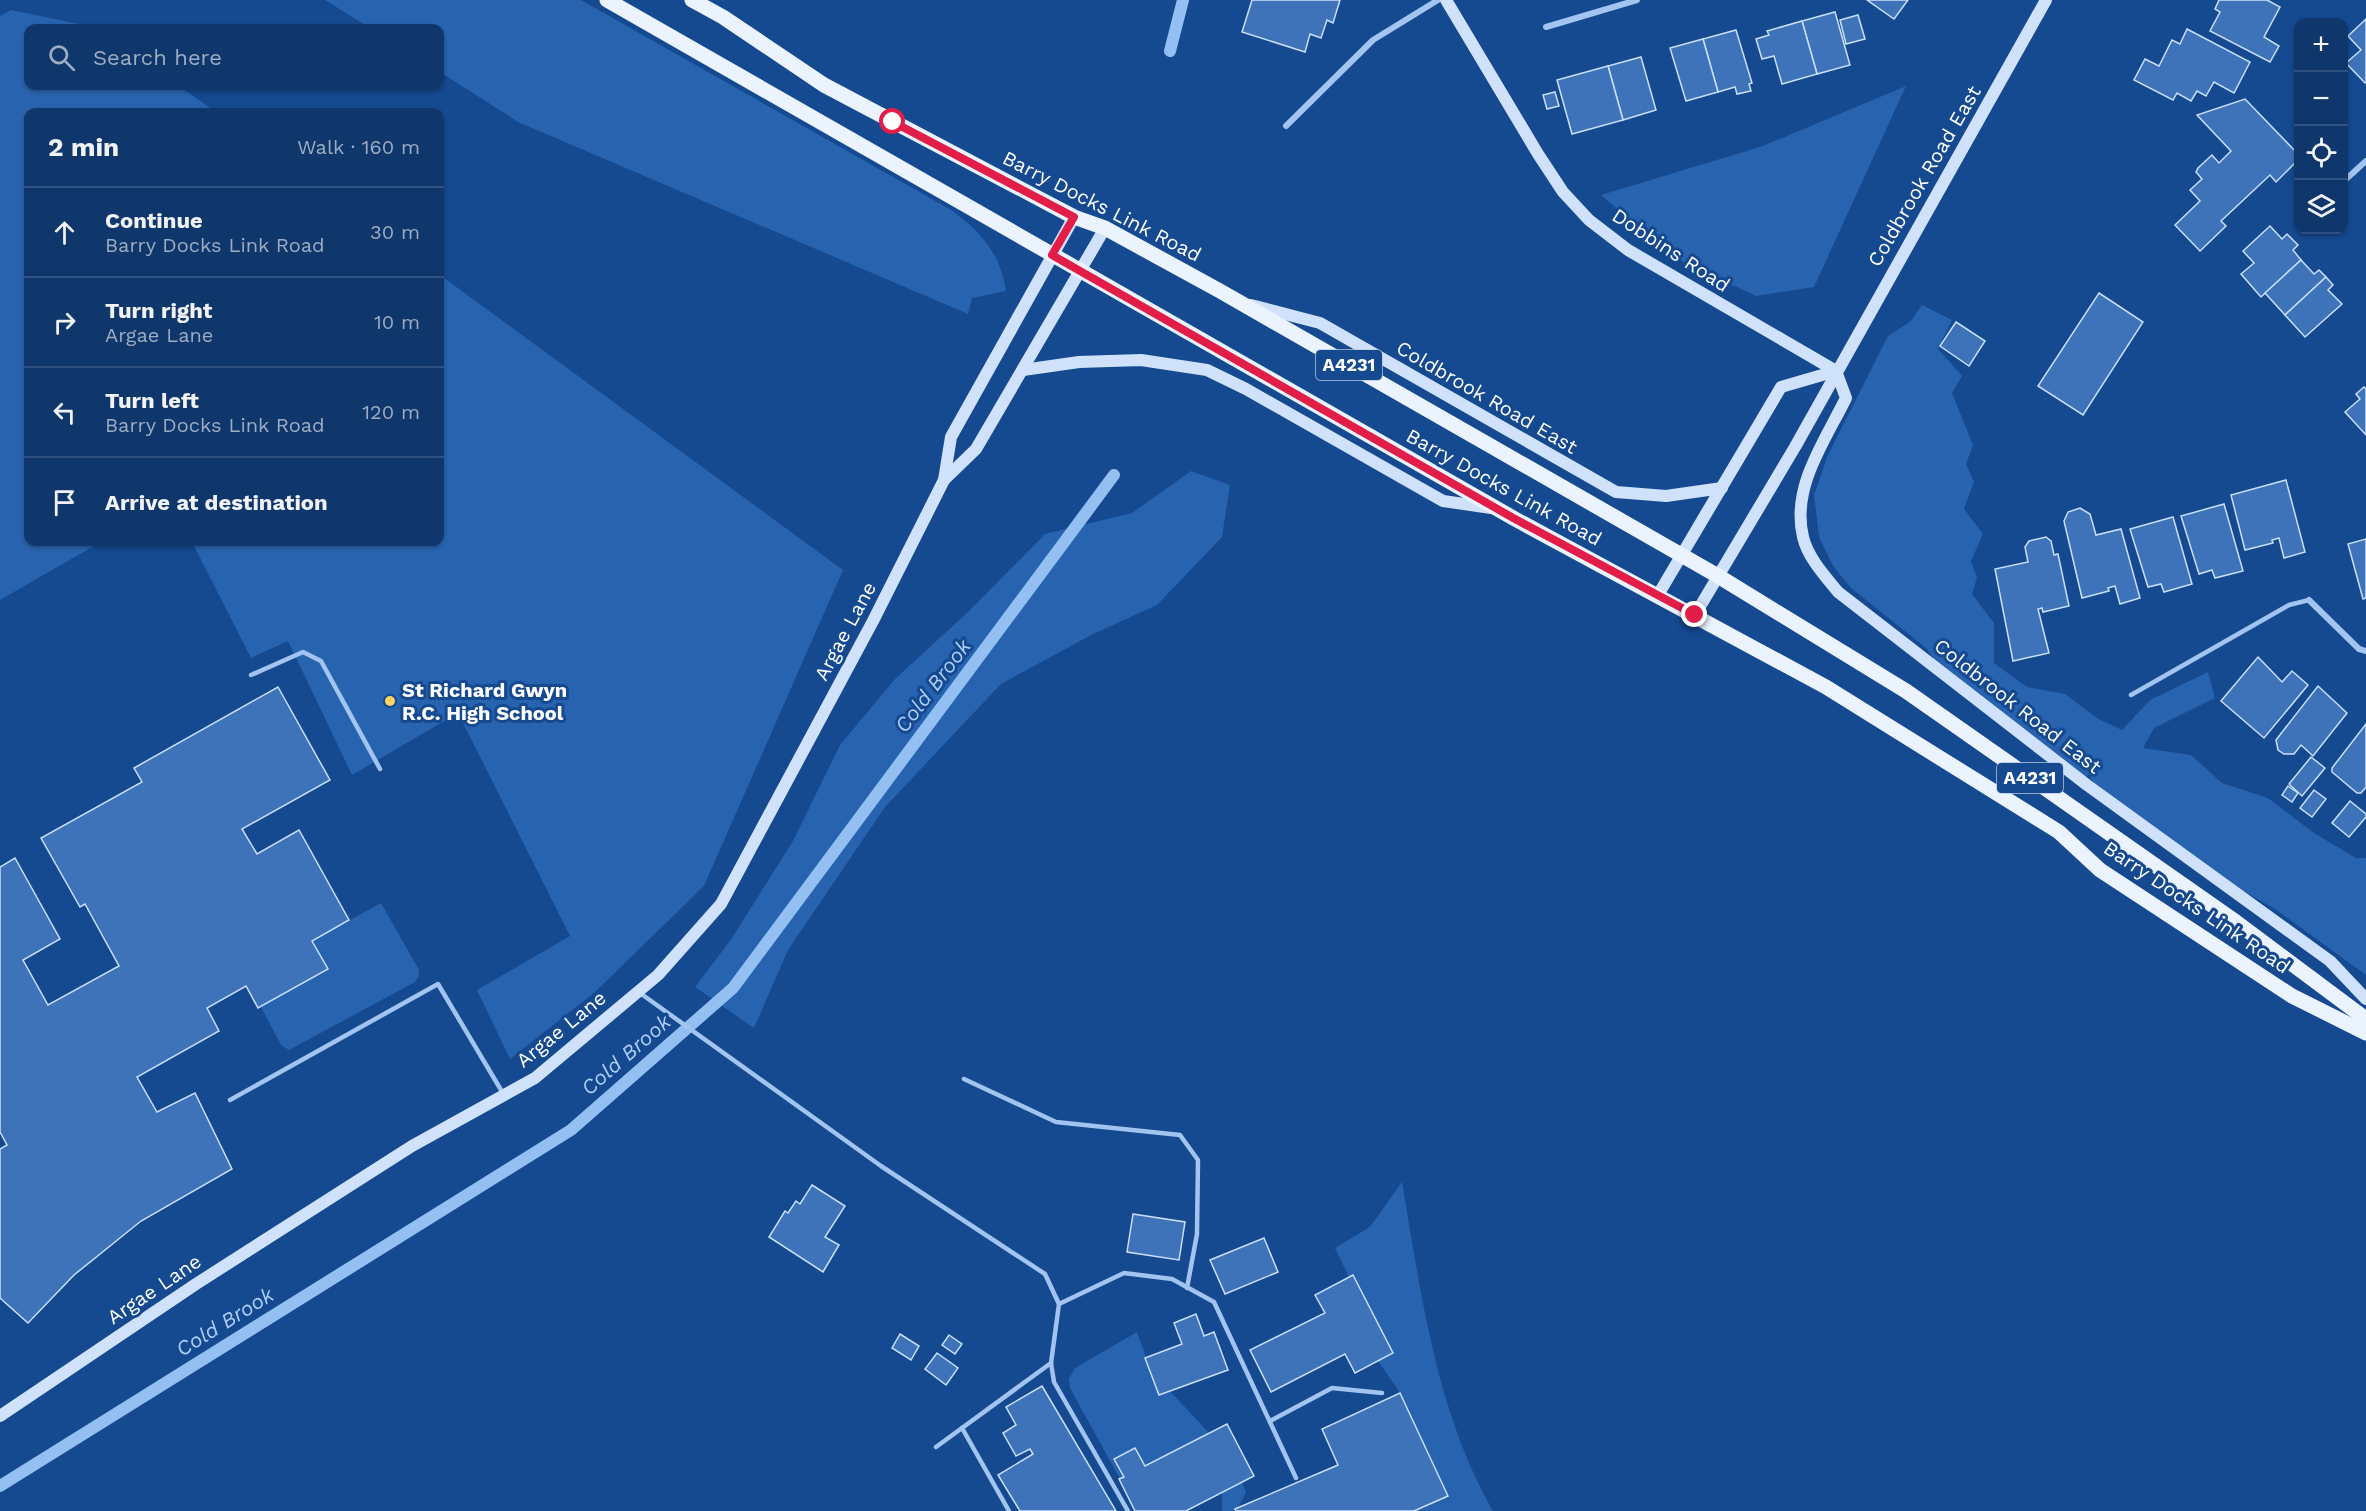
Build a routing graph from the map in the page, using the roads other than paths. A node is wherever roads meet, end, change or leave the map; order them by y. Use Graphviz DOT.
graph roads {
  1 [pos="607,0"];
  2 [pos="692,0"];
  3 [pos="1438,0"];
  4 [pos="1446,0"];
  5 [pos="1637,0"];
  6 [pos="2046,0"];
  7 [pos="1546,27"];
  8 [pos="1286,126"];
  9 [pos="2366,161"];
  10 [pos="2344,180"];
  11 [pos="1074,217"];
  12 [pos="1105,228"];
  13 [pos="1052,255"];
  14 [pos="1080,272"];
  15 [pos="1238,302"];
  16 [pos="1023,370"];
  17 [pos="1836,371"];
  18 [pos="944,480"];
  19 [pos="1722,488"];
  20 [pos="1498,509"];
  21 [pos="1682,556"];
  22 [pos="1718,576"];
  23 [pos="1659,595"];
  24 [pos="2309,600"];
  25 [pos="1695,615"];
  26 [pos="2366,651"];
  27 [pos="251,675"];
  28 [pos="2131,695"];
  29 [pos="380,770"];
  30 [pos="638,992"];
  31 [pos="2366,999"];
  32 [pos="2366,1019"];
  33 [pos="2366,1033"];
  34 [pos="964,1079"];
  35 [pos="504,1095"];
  36 [pos="230,1100"];
  37 [pos="1187,1288"];
  38 [pos="1059,1304"];
  39 [pos="1051,1363"];
  40 [pos="1382,1393"];
  41 [pos="1,1414"];
  42 [pos="1269,1421"];
  43 [pos="962,1428"];
  44 [pos="936,1447"];
  45 [pos="1296,1478"];
  46 [pos="1009,1511"];
  47 [pos="1128,1511"];
  1 -- 13 [label="main road, Barry Docks Link Road / A4231"];
  2 -- 11 [label="main road, Barry Docks Link Road / A4231"];
  3 -- 8 [label="street"];
  4 -- 17 [label="street, Dobbins Road"];
  5 -- 7 [label="street"];
  6 -- 17 [label="street, Coldbrook Road East"];
  9 -- 10 [label="street"];
  11 -- 12 [label="main road, Barry Docks Link Road / A4231"];
  11 -- 13 [label="street, Argae Lane"];
  12 -- 14 [label="street, Argae Lane"];
  12 -- 15 [label="main road, Barry Docks Link Road / A4231"];
  13 -- 14 [label="main road, Barry Docks Link Road / A4231"];
  13 -- 18 [label="street, Argae Lane"];
  14 -- 16 [label="street, Argae Lane"];
  14 -- 20 [label="main road, Barry Docks Link Road / A4231"];
  15 -- 19 [label="street, Coldbrook Road East"];
  15 -- 21 [label="main road, Barry Docks Link Road / A4231"];
  16 -- 18 [label="street, Argae Lane"];
  16 -- 20 [label="street"];
  17 -- 19 [label="street"];
  17 -- 22 [label="street, Coldbrook Road East"];
  17 -- 31 [label="street, Coldbrook Road East"];
  18 -- 30 [label="street, Argae Lane"];
  19 -- 21 [label="street"];
  20 -- 23 [label="main road, Barry Docks Link Road / A4231"];
  21 -- 22 [label="main road, Barry Docks Link Road / A4231"];
  21 -- 23 [label="street"];
  22 -- 25 [label="street, Coldbrook Road East"];
  22 -- 32 [label="main road, Barry Docks Link Road / A4231"];
  23 -- 25 [label="main road, Barry Docks Link Road / A4231"];
  24 -- 26 [label="street"];
  24 -- 28 [label="lane"];
  25 -- 33 [label="main road, Barry Docks Link Road / A4231"];
  27 -- 29 [label="lane"];
  30 -- 35 [label="street, Argae Lane"];
  30 -- 38 [label="lane"];
  34 -- 37 [label="lane"];
  35 -- 36 [label="lane"];
  35 -- 41 [label="street, Argae Lane"];
  37 -- 38 [label="lane"];
  37 -- 42 [label="lane"];
  38 -- 39 [label="lane"];
  39 -- 43 [label="lane"];
  39 -- 47 [label="lane"];
  40 -- 42 [label="lane"];
  42 -- 45 [label="lane"];
  43 -- 44 [label="lane"];
  43 -- 46 [label="lane"];
}
